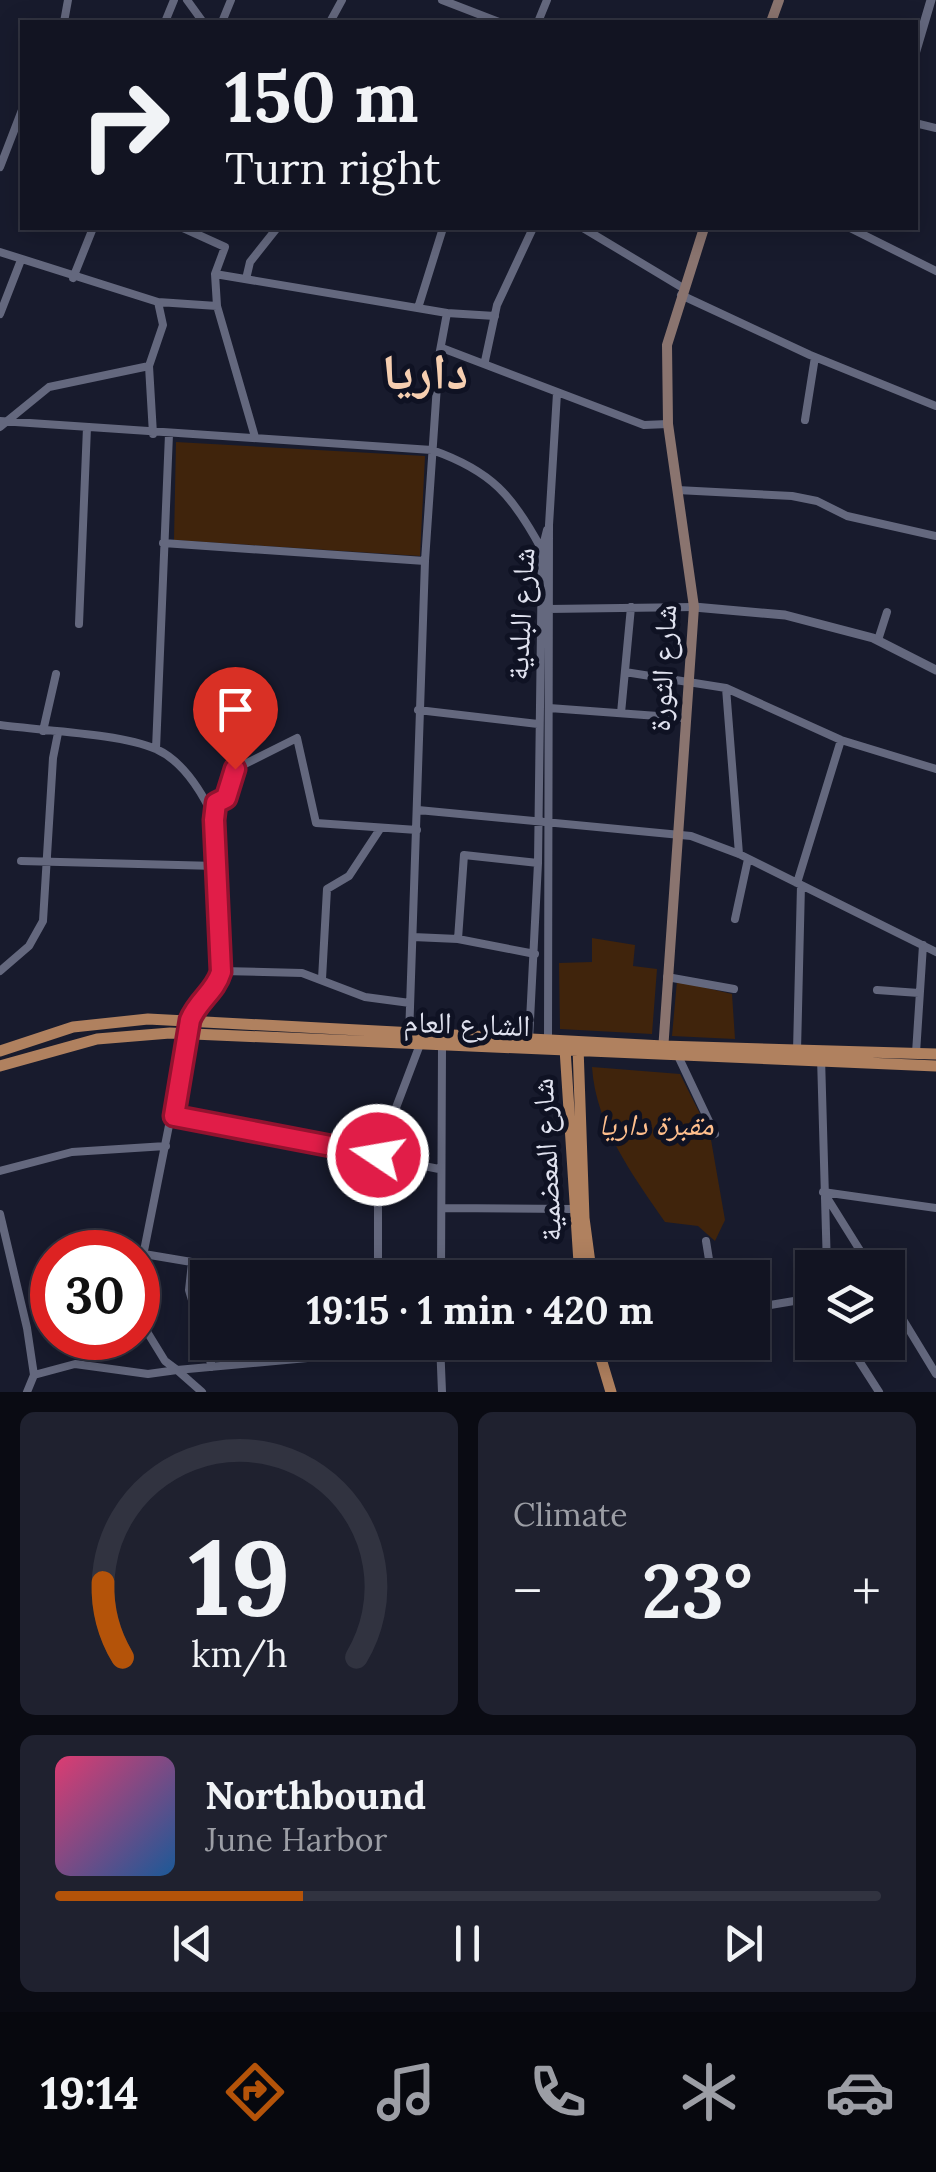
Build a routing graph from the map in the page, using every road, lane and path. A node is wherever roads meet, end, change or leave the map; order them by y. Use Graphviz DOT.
graph roads {
  1 [pos="442,0"];
  2 [pos="931,0"];
  3 [pos="491,20"];
  4 [pos="918,44"];
  5 [pos="20,115"];
  6 [pos="0,167"];
  7 [pos="93,230"];
  8 [pos="188,230"];
  9 [pos="275,230"];
  10 [pos="442,230"];
  11 [pos="531,230"];
  12 [pos="587,230"];
  13 [pos="703,230"];
  14 [pos="854,230"];
  15 [pos="0,252"];
  16 [pos="20,260"];
  17 [pos="936,271"];
  18 [pos="215,274"];
  19 [pos="74,278"];
  20 [pos="246,279"];
  21 [pos="682,291"];
  22 [pos="158,302"];
  23 [pos="217,306"];
  24 [pos="418,308"];
  25 [pos="447,313"];
  26 [pos="0,314"];
  27 [pos="494,316"];
  28 [pos="442,348"];
  29 [pos="815,357"];
  30 [pos="486,361"];
  31 [pos="149,366"];
  32 [pos="557,393"];
  33 [pos="936,406"];
  34 [pos="805,420"];
  35 [pos="3,423"];
  36 [pos="668,424"];
  37 [pos="86,427"];
  38 [pos="153,434"];
  39 [pos="169,434"];
  40 [pos="255,437"];
  41 [pos="432,450"];
  42 [pos="677,490"];
  43 [pos="549,526"];
  44 [pos="936,536"];
  45 [pos="163,542"];
  46 [pos="542,550"];
  47 [pos="426,561"];
  48 [pos="694,607"];
  49 [pos="631,608"];
  50 [pos="546,609"];
  51 [pos="887,612"];
  52 [pos="79,624"];
  53 [pos="878,640"];
  54 [pos="936,670"];
  55 [pos="624,672"];
  56 [pos="56,674"];
  57 [pos="688,682"];
  58 [pos="726,688"];
  59 [pos="549,708"];
  60 [pos="418,710"];
  61 [pos="620,712"];
  62 [pos="685,718"];
  63 [pos="538,724"];
  64 [pos="0,725"];
  65 [pos="44,731"];
  66 [pos="58,733"];
  67 [pos="842,740"];
  68 [pos="156,749"];
  69 [pos="936,769"];
  70 [pos="418,810"];
  71 [pos="214,820"];
  72 [pos="538,823"];
  73 [pos="550,824"];
  74 [pos="380,828"];
  75 [pos="417,830"];
  76 [pos="676,834"];
  77 [pos="743,856"];
  78 [pos="22,861"];
  79 [pos="538,863"];
  80 [pos="47,864"];
  81 [pos="217,866"];
  82 [pos="799,884"];
  83 [pos="735,919"];
  84 [pos="413,937"];
  85 [pos="458,939"];
  86 [pos="922,945"];
  87 [pos="936,952"];
  88 [pos="535,954"];
  89 [pos="0,971"];
  90 [pos="221,972"];
  91 [pos="667,977"];
  92 [pos="322,978"];
  93 [pos="734,989"];
  94 [pos="877,990"];
  95 [pos="919,993"];
  96 [pos="410,1004"];
  97 [pos="530,1019"];
  98 [pos="190,1020"];
  99 [pos="549,1022"];
  100 [pos="188,1034"];
  101 [pos="413,1042"];
  102 [pos="529,1045"];
  103 [pos="548,1046"];
  104 [pos="571,1047"];
  105 [pos="442,1048"];
  106 [pos="0,1051"];
  107 [pos="663,1052"];
  108 [pos="916,1053"];
  109 [pos="936,1054"];
  110 [pos="797,1056"];
  111 [pos="821,1057"];
  112 [pos="678,1058"];
  113 [pos="0,1066"];
  114 [pos="936,1066"];
  115 [pos="174,1116"];
  116 [pos="715,1134"];
  117 [pos="166,1146"];
  118 [pos="378,1155"];
  119 [pos="439,1168"];
  120 [pos="0,1170"];
  121 [pos="824,1192"];
  122 [pos="442,1208"];
  123 [pos="572,1208"];
  124 [pos="936,1208"];
  125 [pos="0,1214"];
  126 [pos="149,1230"];
  127 [pos="706,1241"];
  128 [pos="826,1250"];
  129 [pos="859,1250"];
  130 [pos="160,1257"];
  131 [pos="378,1260"];
  132 [pos="441,1260"];
  133 [pos="578,1260"];
  134 [pos="590,1260"];
  135 [pos="709,1260"];
  136 [pos="190,1263"];
  137 [pos="795,1301"];
  138 [pos="770,1305"];
  139 [pos="905,1323"];
  140 [pos="160,1354"];
  141 [pos="210,1360"];
  142 [pos="286,1360"];
  143 [pos="441,1360"];
  144 [pos="602,1360"];
  145 [pos="608,1360"];
  146 [pos="859,1360"];
  147 [pos="212,1367"];
  148 [pos="177,1370"];
  149 [pos="936,1374"];
  150 [pos="34,1376"];
  151 [pos="27,1392"];
  152 [pos="202,1392"];
  153 [pos="442,1392"];
  154 [pos="614,1392"];
  155 [pos="879,1392"];
  1 -- 3 [label="street"];
  2 -- 4 [label="street"];
  5 -- 6 [label="street"];
  7 -- 19 [label="street"];
  8 -- 18 [label="street"];
  9 -- 20 [label="street"];
  10 -- 24 [label="street"];
  11 -- 27 [label="street"];
  12 -- 21 [label="street"];
  13 -- 21 [label="main road, شارع الثورة"];
  14 -- 17 [label="street"];
  15 -- 16 [label="street"];
  16 -- 19 [label="street"];
  16 -- 26 [label="street"];
  18 -- 20 [label="street"];
  18 -- 23 [label="street"];
  19 -- 22 [label="street"];
  20 -- 24 [label="street"];
  21 -- 29 [label="street"];
  21 -- 36 [label="main road, شارع الثورة"];
  22 -- 23 [label="street"];
  22 -- 31 [label="street"];
  23 -- 40 [label="street"];
  24 -- 25 [label="street"];
  25 -- 27 [label="street"];
  25 -- 28 [label="street"];
  27 -- 30 [label="street"];
  28 -- 30 [label="street"];
  28 -- 41 [label="street"];
  29 -- 33 [label="street"];
  29 -- 34 [label="street"];
  30 -- 32 [label="street"];
  31 -- 35 [label="street"];
  31 -- 38 [label="street"];
  32 -- 36 [label="street"];
  32 -- 43 [label="street"];
  35 -- 37 [label="street"];
  36 -- 42 [label="main road, شارع الثورة"];
  37 -- 38 [label="street"];
  37 -- 52 [label="street"];
  38 -- 39 [label="street"];
  39 -- 40 [label="street"];
  39 -- 45 [label="street"];
  40 -- 41 [label="street"];
  41 -- 46 [label="street"];
  41 -- 47 [label="street"];
  42 -- 44 [label="street"];
  42 -- 48 [label="main road, شارع الثورة"];
  43 -- 46 [label="street, شارع البلدية"];
  43 -- 50 [label="street, شارع البلدية"];
  45 -- 47 [label="street"];
  45 -- 68 [label="street"];
  46 -- 50 [label="street, شارع البلدية"];
  47 -- 60 [label="street"];
  48 -- 49 [label="street"];
  48 -- 53 [label="street"];
  48 -- 57 [label="main road, شارع الثورة"];
  49 -- 50 [label="street"];
  49 -- 55 [label="street"];
  50 -- 59 [label="street, شارع البلدية"];
  50 -- 63 [label="street, شارع البلدية"];
  51 -- 53 [label="street"];
  53 -- 54 [label="street"];
  55 -- 57 [label="street"];
  55 -- 61 [label="street"];
  56 -- 65 [label="street"];
  57 -- 58 [label="street"];
  57 -- 62 [label="main road, شارع الثورة"];
  58 -- 67 [label="street"];
  58 -- 77 [label="street"];
  59 -- 61 [label="street"];
  59 -- 73 [label="street, شارع البلدية"];
  60 -- 63 [label="street"];
  60 -- 70 [label="street"];
  61 -- 62 [label="street"];
  62 -- 76 [label="main road, شارع الثورة"];
  63 -- 72 [label="street, شارع البلدية"];
  64 -- 65 [label="street"];
  65 -- 66 [label="street"];
  66 -- 68 [label="street"];
  66 -- 80 [label="street"];
  67 -- 69 [label="street"];
  67 -- 82 [label="street"];
  68 -- 71 [label="street"];
  70 -- 72 [label="street"];
  70 -- 75 [label="street"];
  71 -- 74 [label="street"];
  71 -- 81 [label="street"];
  72 -- 73 [label="street"];
  72 -- 79 [label="street, شارع البلدية"];
  73 -- 76 [label="street"];
  73 -- 99 [label="street, شارع البلدية"];
  74 -- 75 [label="street"];
  74 -- 92 [label="street"];
  75 -- 84 [label="street"];
  76 -- 77 [label="street"];
  76 -- 91 [label="main road, شارع الثورة"];
  77 -- 82 [label="street"];
  77 -- 83 [label="street"];
  78 -- 80 [label="street"];
  79 -- 85 [label="street"];
  79 -- 88 [label="street, شارع البلدية"];
  80 -- 81 [label="street"];
  80 -- 89 [label="street"];
  81 -- 90 [label="street"];
  82 -- 86 [label="street"];
  82 -- 110 [label="street"];
  84 -- 85 [label="street"];
  84 -- 96 [label="street"];
  85 -- 88 [label="street"];
  86 -- 87 [label="street"];
  86 -- 95 [label="street"];
  88 -- 97 [label="street, شارع البلدية"];
  90 -- 92 [label="street"];
  90 -- 98 [label="street"];
  91 -- 93 [label="street"];
  91 -- 107 [label="main road, شارع الثورة"];
  92 -- 96 [label="street"];
  94 -- 95 [label="street"];
  95 -- 108 [label="street"];
  96 -- 101 [label="street"];
  97 -- 99 [label="street"];
  97 -- 102 [label="street, شارع البلدية"];
  98 -- 100 [label="street"];
  98 -- 101 [label="main road, الشارع العام"];
  98 -- 106 [label="main road, الشارع العام"];
  99 -- 103 [label="street, شارع البلدية"];
  100 -- 101 [label="main road, الشارع العام"];
  100 -- 113 [label="main road, الشارع العام"];
  100 -- 115 [label="street"];
  101 -- 102 [label="main road, الشارع العام"];
  101 -- 105 [label="main road, الشارع العام"];
  101 -- 118 [label="street"];
  102 -- 103 [label="main road, الشارع العام"];
  102 -- 105 [label="main road, الشارع العام"];
  103 -- 104 [label="main road, الشارع العام"];
  104 -- 107 [label="main road, الشارع العام"];
  104 -- 123 [label="main road, شارع المعضمية"];
  104 -- 134 [label="main road, شارع المعضمية"];
  105 -- 119 [label="street"];
  107 -- 110 [label="main road, الشارع العام"];
  107 -- 112 [label="main road, الشارع العام"];
  108 -- 109 [label="main road"];
  108 -- 111 [label="main road"];
  110 -- 111 [label="main road, الشارع العام"];
  110 -- 112 [label="main road, الشارع العام"];
  111 -- 114 [label="main road, الشارع العام"];
  111 -- 121 [label="street"];
  112 -- 116 [label="street"];
  115 -- 117 [label="street"];
  115 -- 118 [label="street"];
  117 -- 120 [label="street"];
  117 -- 126 [label="street"];
  118 -- 119 [label="street"];
  118 -- 131 [label="street"];
  119 -- 122 [label="street"];
  121 -- 124 [label="street"];
  121 -- 128 [label="street"];
  121 -- 129 [label="street"];
  122 -- 123 [label="street"];
  122 -- 132 [label="street"];
  123 -- 133 [label="main road, شارع المعضمية"];
  125 -- 150 [label="street"];
  127 -- 135 [label="street"];
  130 -- 136 [label="street"];
  137 -- 138 [label="street"];
  139 -- 149 [label="street"];
  140 -- 148 [label="street"];
  141 -- 147 [label="street"];
  142 -- 147 [label="street"];
  143 -- 153 [label="street"];
  144 -- 154 [label="main road"];
  145 -- 154 [label="main road"];
  146 -- 155 [label="street"];
  147 -- 148 [label="street"];
  148 -- 150 [label="street"];
  148 -- 152 [label="street"];
  150 -- 151 [label="street"];
}
